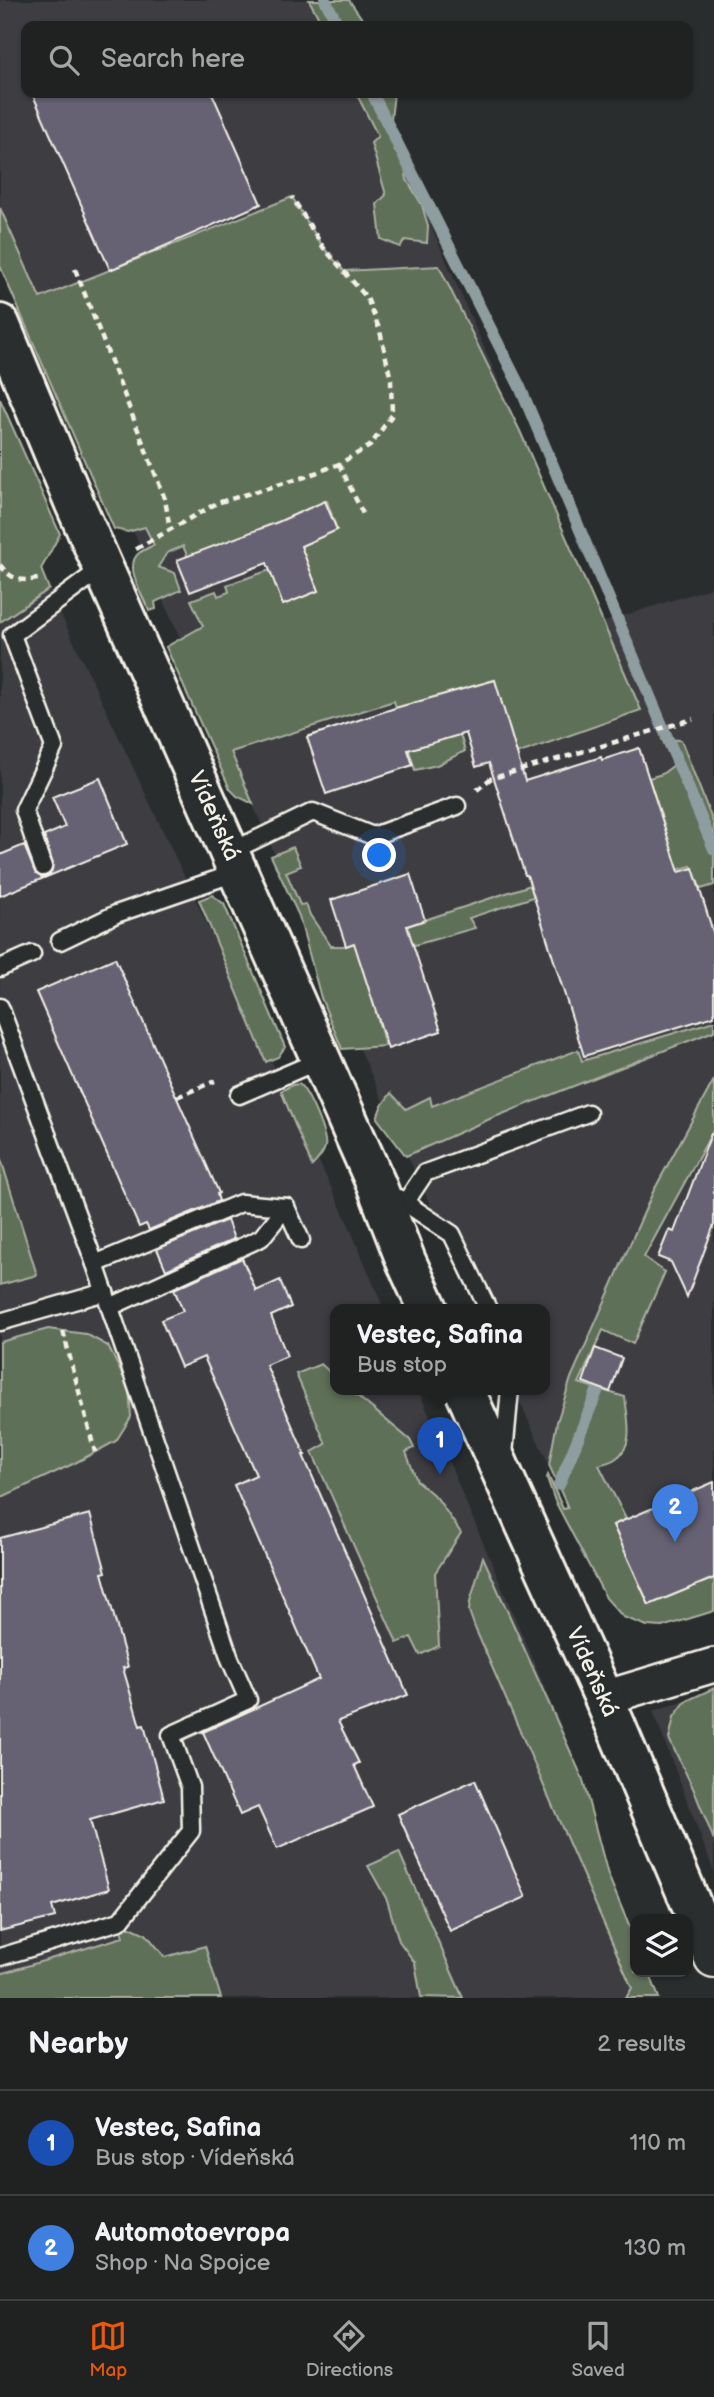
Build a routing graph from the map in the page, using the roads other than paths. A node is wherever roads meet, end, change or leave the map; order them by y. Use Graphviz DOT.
graph roads {
  1 [pos="0,324"];
  2 [pos="104,567"];
  3 [pos="457,806"];
  4 [pos="234,862"];
  5 [pos="43,867"];
  6 [pos="61,941"];
  7 [pos="32,954"];
  8 [pos="0,968"];
  9 [pos="0,1007"];
  10 [pos="321,1060"];
  11 [pos="239,1094"];
  12 [pos="588,1113"];
  13 [pos="391,1194"];
  14 [pos="286,1207"];
  15 [pos="301,1240"];
  16 [pos="95,1264"];
  17 [pos="107,1300"];
  18 [pos="426,1304"];
  19 [pos="486,1304"];
  20 [pos="0,1322"];
  21 [pos="467,1395"];
  22 [pos="509,1395"];
  23 [pos="502,1474"];
  24 [pos="714,1665"];
  25 [pos="604,1698"];
  26 [pos="0,1957"];
  27 [pos="714,1958"];
  1 -- 2 [label="main road, Vídeňská"];
  2 -- 4 [label="main road, Vídeňská"];
  2 -- 5 [label="lane"];
  3 -- 4 [label="lane"];
  4 -- 6 [label="lane"];
  4 -- 10 [label="main road, Vídeňská"];
  7 -- 8 [label="lane"];
  9 -- 16 [label="lane"];
  10 -- 11 [label="lane"];
  10 -- 13 [label="main road, Vídeňská"];
  12 -- 13 [label="lane"];
  13 -- 18 [label="main road, Vídeňská"];
  13 -- 19 [label="lane"];
  14 -- 15 [label="lane"];
  14 -- 16 [label="lane"];
  14 -- 17 [label="lane"];
  16 -- 17 [label="lane"];
  17 -- 20 [label="lane"];
  17 -- 26 [label="lane"];
  21 -- 23 [label="main road, Vídeňská"];
  22 -- 23 [label="lane"];
  23 -- 25 [label="main road, Vídeňská"];
  24 -- 25 [label="street"];
  25 -- 27 [label="main road, Vídeňská"];
}
